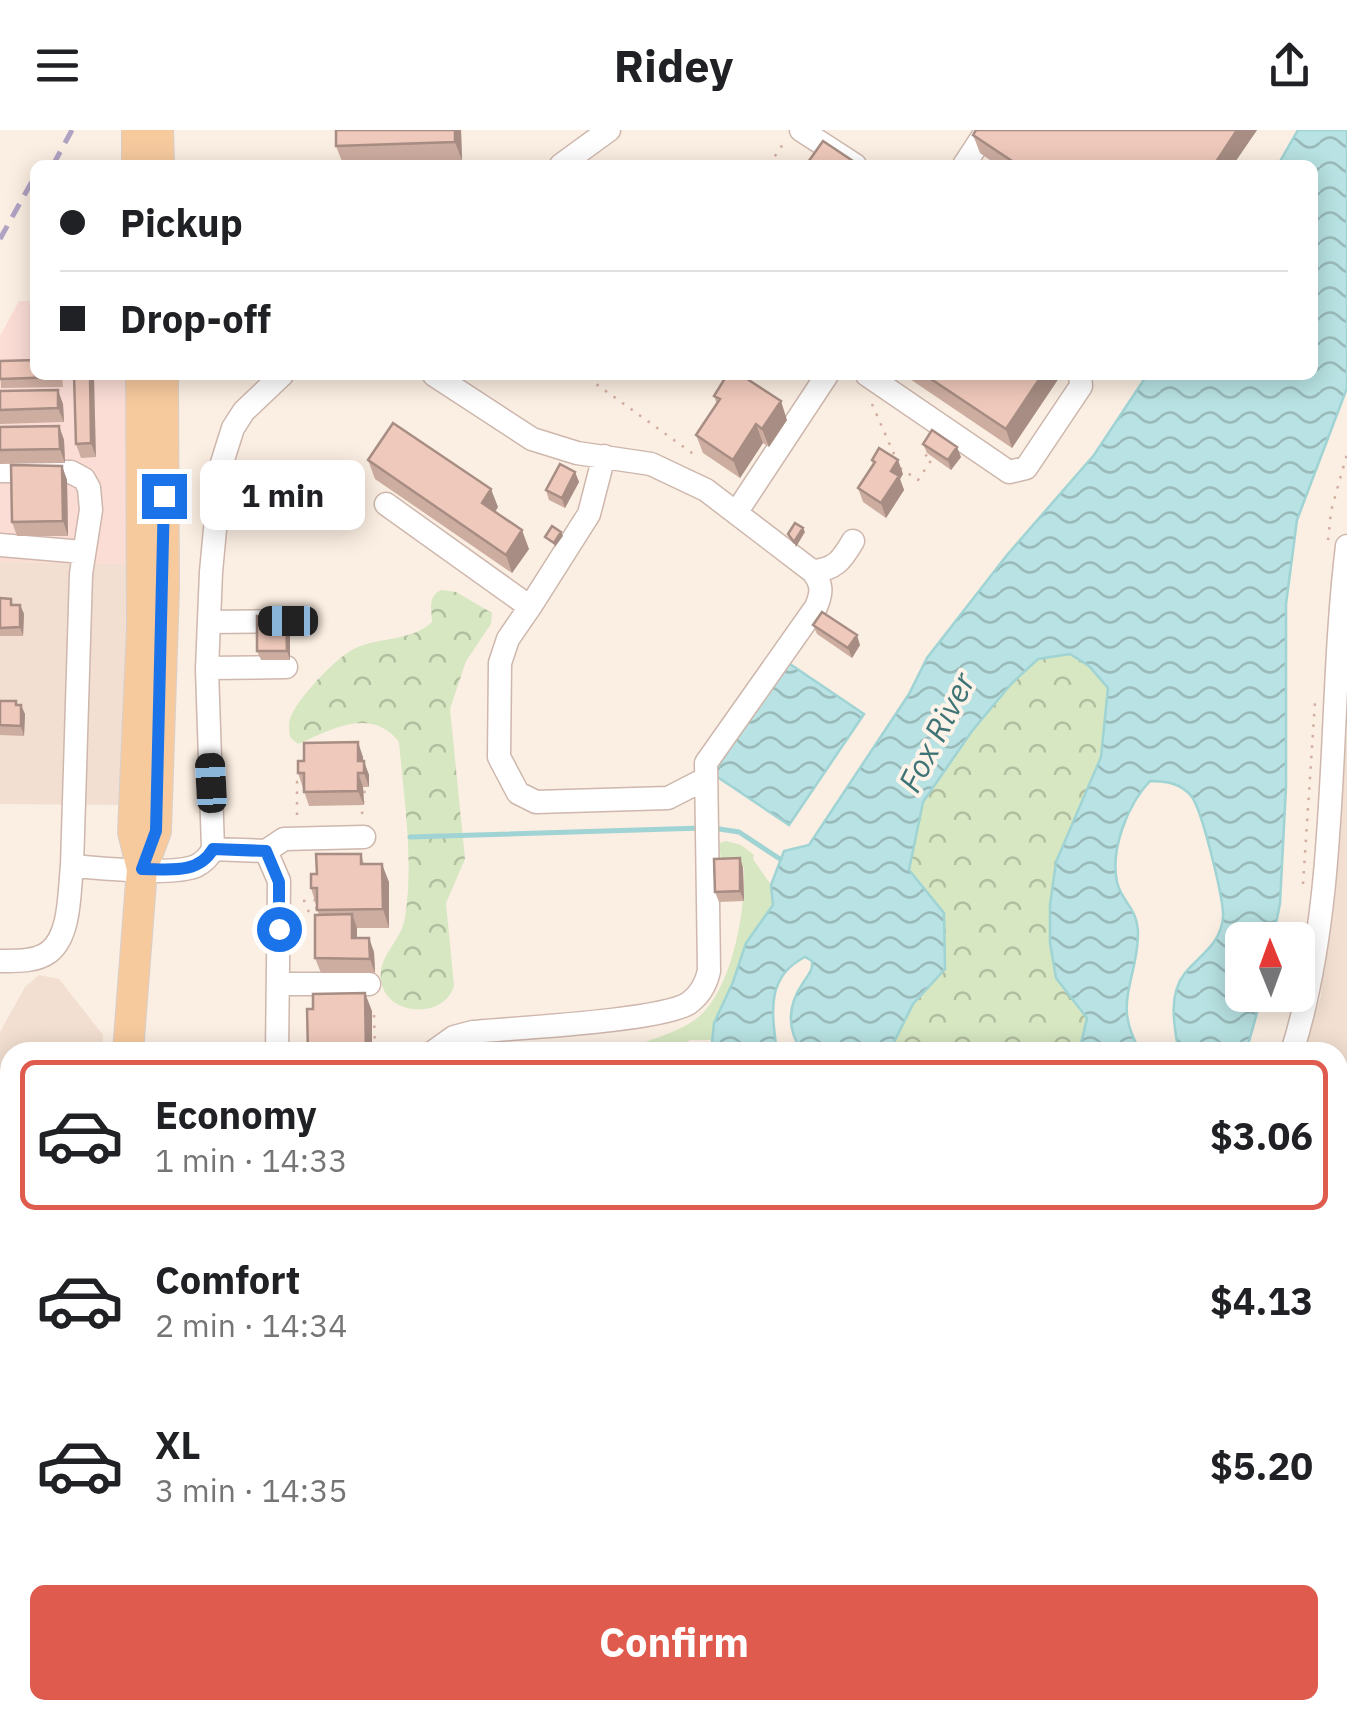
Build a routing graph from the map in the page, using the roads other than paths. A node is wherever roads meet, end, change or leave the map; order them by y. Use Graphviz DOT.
graph roads {
  1 [pos="137,130"];
  2 [pos="158,130"];
  3 [pos="609,130"];
  4 [pos="987,130"];
  5 [pos="795,132"];
  6 [pos="138,160"];
  7 [pos="159,160"];
  8 [pos="568,160"];
  9 [pos="847,160"];
  10 [pos="967,160"];
  11 [pos="141,380"];
  12 [pos="163,380"];
  13 [pos="277,380"];
  14 [pos="442,380"];
  15 [pos="823,380"];
  16 [pos="1080,380"];
  17 [pos="868,386"];
  18 [pos="604,456"];
  19 [pos="0,471"];
  20 [pos="386,504"];
  21 [pos="736,513"];
  22 [pos="853,541"];
  23 [pos="0,545"];
  24 [pos="1347,546"];
  25 [pos="83,552"];
  26 [pos="812,572"];
  27 [pos="530,607"];
  28 [pos="288,621"];
  29 [pos="209,622"];
  30 [pos="286,666"];
  31 [pos="207,668"];
  32 [pos="707,791"];
  33 [pos="364,826"];
  34 [pos="213,849"];
  35 [pos="266,851"];
  36 [pos="72,866"];
  37 [pos="142,869"];
  38 [pos="0,961"];
  39 [pos="280,984"];
  40 [pos="369,984"];
  41 [pos="129,1042"];
  42 [pos="278,1042"];
  43 [pos="447,1042"];
  44 [pos="1295,1042"];
  1 -- 6 [label="main road"];
  2 -- 7 [label="main road"];
  3 -- 8 [label="street"];
  4 -- 10 [label="street"];
  5 -- 9 [label="street"];
  11 -- 37 [label="main road"];
  12 -- 37 [label="main road"];
  13 -- 29 [label="street"];
  14 -- 18 [label="street"];
  15 -- 21 [label="street"];
  16 -- 17 [label="street"];
  18 -- 21 [label="street"];
  18 -- 27 [label="street"];
  19 -- 25 [label="street"];
  20 -- 27 [label="street"];
  21 -- 26 [label="street"];
  22 -- 26 [label="street"];
  23 -- 25 [label="street"];
  24 -- 44 [label="street"];
  25 -- 36 [label="street"];
  26 -- 32 [label="street"];
  27 -- 32 [label="street"];
  28 -- 29 [label="street"];
  29 -- 31 [label="street"];
  30 -- 31 [label="street"];
  31 -- 34 [label="street"];
  32 -- 43 [label="street"];
  33 -- 35 [label="street"];
  34 -- 35 [label="street"];
  34 -- 37 [label="street"];
  35 -- 39 [label="street"];
  36 -- 37 [label="street"];
  36 -- 38 [label="street"];
  37 -- 41 [label="main road"];
  39 -- 40 [label="street"];
  39 -- 42 [label="street"];
}
